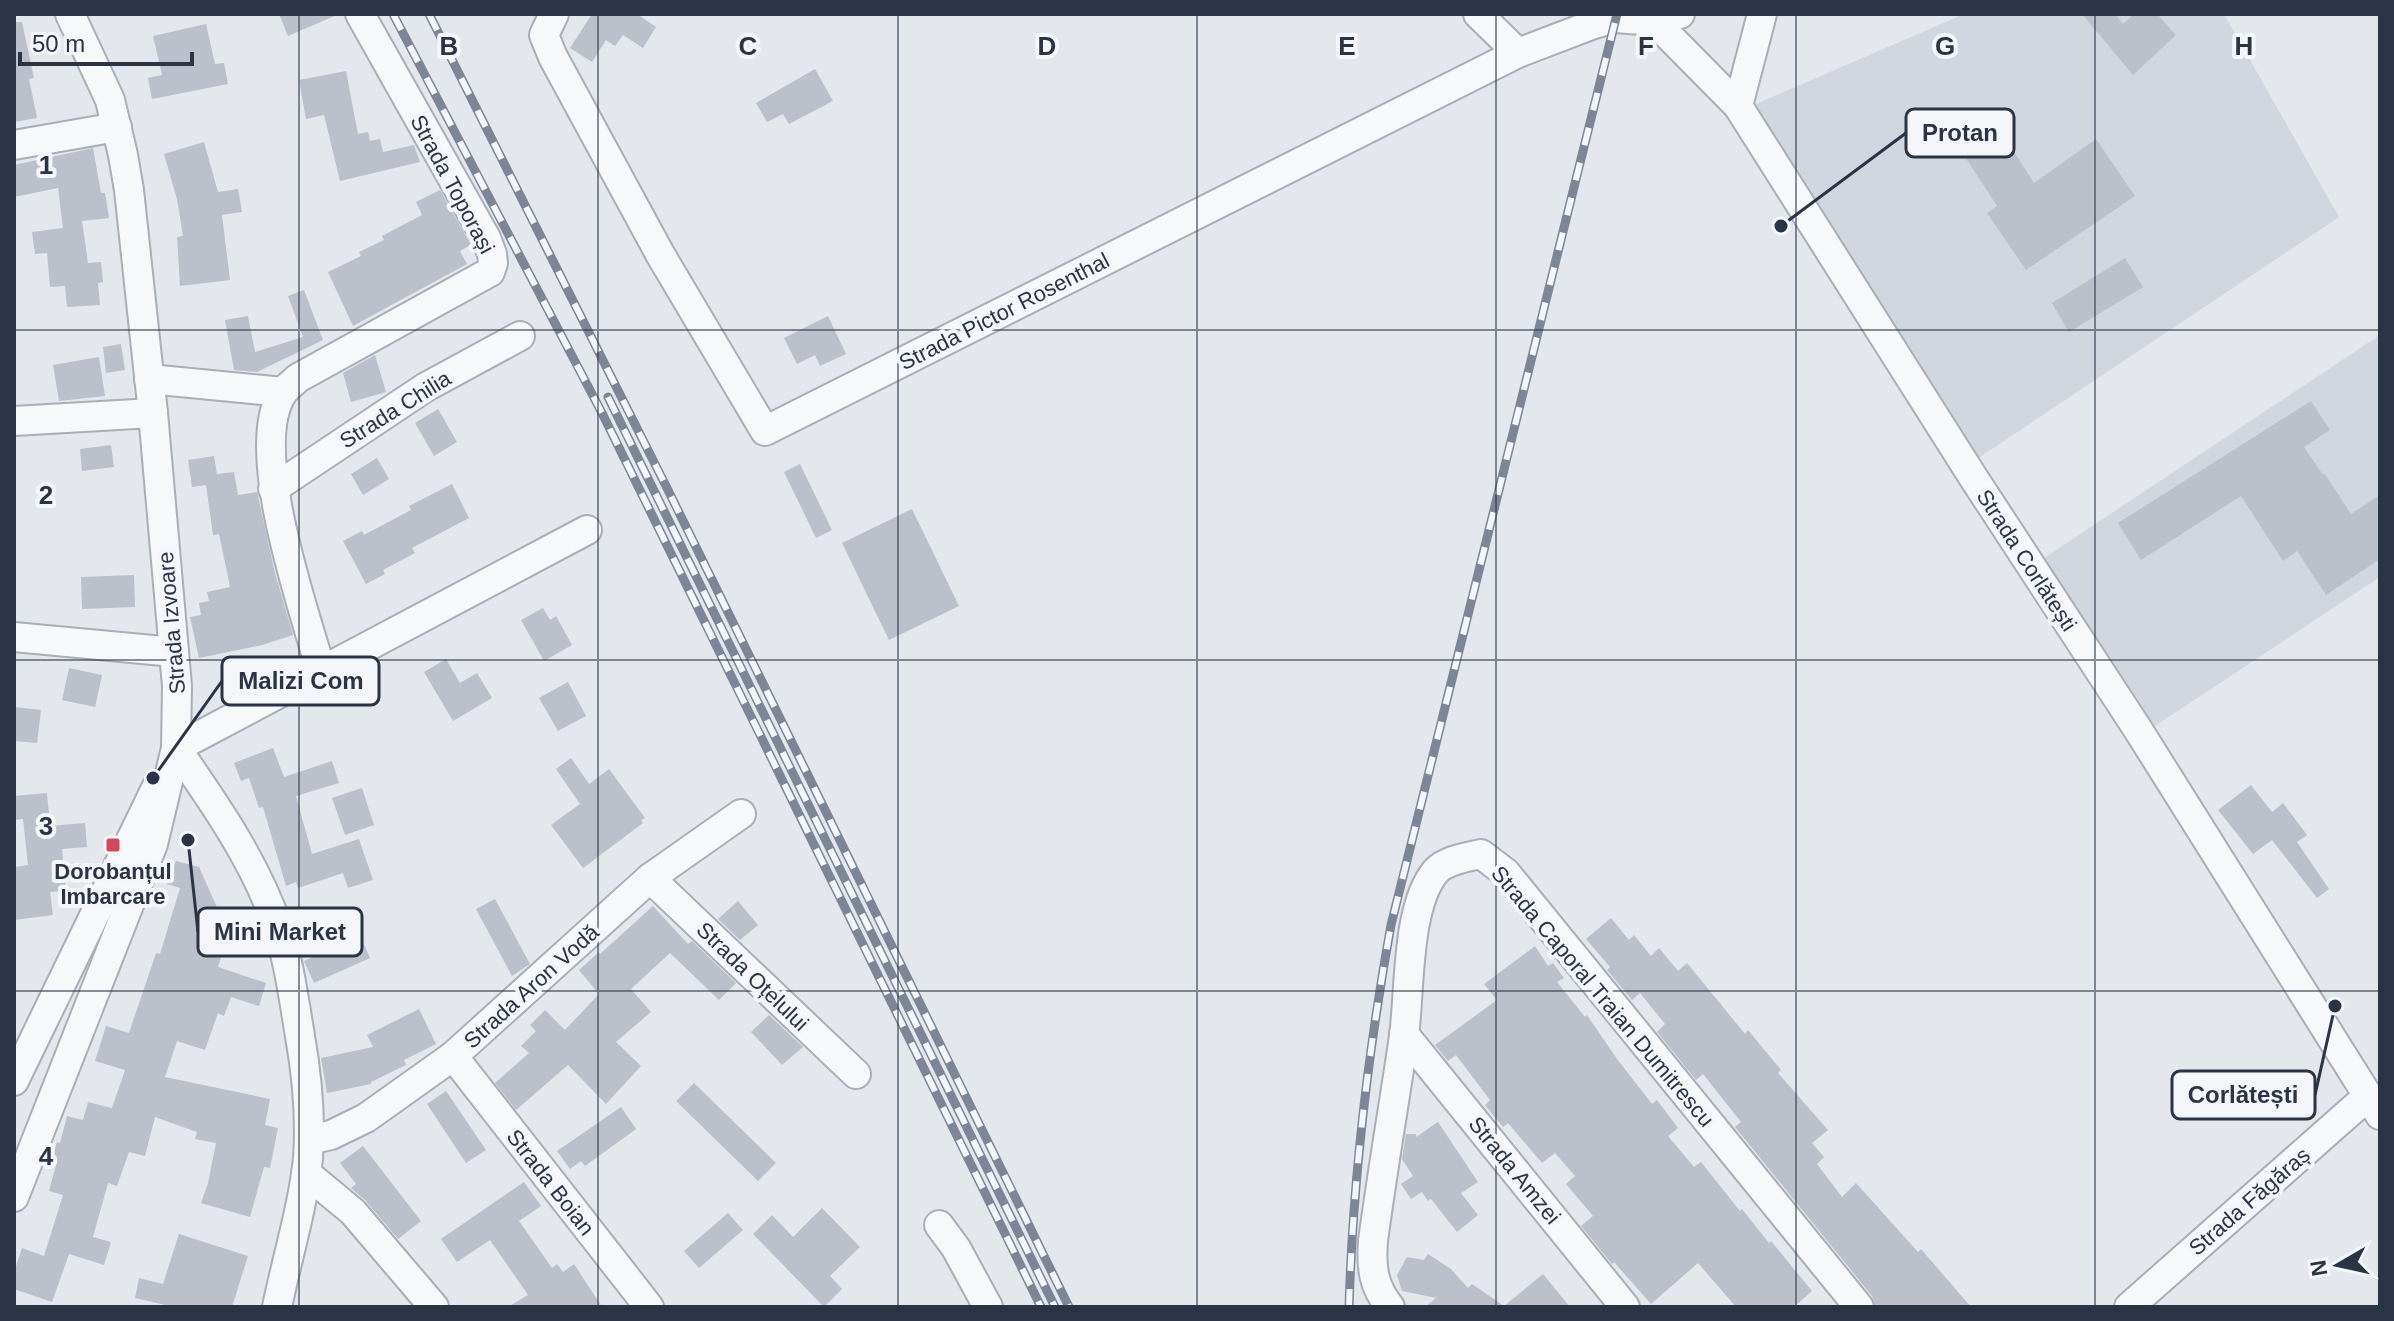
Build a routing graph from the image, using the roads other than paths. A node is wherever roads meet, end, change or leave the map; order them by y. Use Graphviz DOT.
graph roads {
  1 [pos="70,14"];
  2 [pos="360,14"];
  3 [pos="1478,14"];
  4 [pos="1762,14"];
  5 [pos="1667,18"];
  6 [pos="542,21"];
  7 [pos="1518,53"];
  8 [pos="1738,106"];
  9 [pos="117,127"];
  10 [pos="14,145"];
  11 [pos="520,336"];
  12 [pos="149,379"];
  13 [pos="283,392"];
  14 [pos="153,413"];
  15 [pos="14,421"];
  16 [pos="273,489"];
  17 [pos="587,530"];
  18 [pos="14,637"];
  19 [pos="174,652"];
  20 [pos="321,670"];
  21 [pos="176,748"];
  22 [pos="741,814"];
  23 [pos="650,878"];
  24 [pos="1404,1034"];
  25 [pos="453,1056"];
  26 [pos="856,1074"];
  27 [pos="14,1081"];
  28 [pos="2374,1105"];
  29 [pos="309,1140"];
  30 [pos="306,1173"];
  31 [pos="14,1197"];
  32 [pos="939,1225"];
  33 [pos="277,1307"];
  34 [pos="434,1307"];
  35 [pos="649,1307"];
  36 [pos="988,1307"];
  37 [pos="1390,1307"];
  38 [pos="1625,1307"];
  39 [pos="1859,1307"];
  40 [pos="2129,1307"];
  1 -- 9 [label="street, Strada Izvoare"];
  2 -- 13 [label="street, Strada Toporași"];
  3 -- 7 [label="street"];
  4 -- 8 [label="street"];
  5 -- 7 [label="street, Strada Pictor Rosenthal"];
  5 -- 8 [label="street, Strada Corlătești"];
  6 -- 7 [label="street, Strada Pictor Rosenthal"];
  8 -- 28 [label="street, Strada Corlătești"];
  9 -- 10 [label="street"];
  9 -- 12 [label="street, Strada Izvoare"];
  11 -- 16 [label="street, Strada Chilia"];
  12 -- 13 [label="street"];
  12 -- 14 [label="street, Strada Izvoare"];
  13 -- 16 [label="street"];
  14 -- 15 [label="street"];
  14 -- 19 [label="street, Strada Izvoare"];
  16 -- 20 [label="street"];
  17 -- 20 [label="street"];
  18 -- 19 [label="street"];
  19 -- 21 [label="street, Strada Izvoare"];
  20 -- 21 [label="street"];
  21 -- 27 [label="street"];
  21 -- 29 [label="street"];
  21 -- 31 [label="street"];
  22 -- 23 [label="street, Strada Aron Vodă"];
  23 -- 25 [label="street, Strada Aron Vodă"];
  23 -- 26 [label="street, Strada Oțelului"];
  24 -- 37 [label="street"];
  24 -- 38 [label="street, Strada Amzei"];
  24 -- 39 [label="street, Strada Caporal Traian Dumitrescu"];
  25 -- 29 [label="street, Strada Aron Vodă"];
  25 -- 35 [label="street, Strada Boian"];
  28 -- 40 [label="street, Strada Făgăraș"];
  29 -- 30 [label="street"];
  30 -- 33 [label="street"];
  30 -- 34 [label="street"];
  32 -- 36 [label="street"];
}
